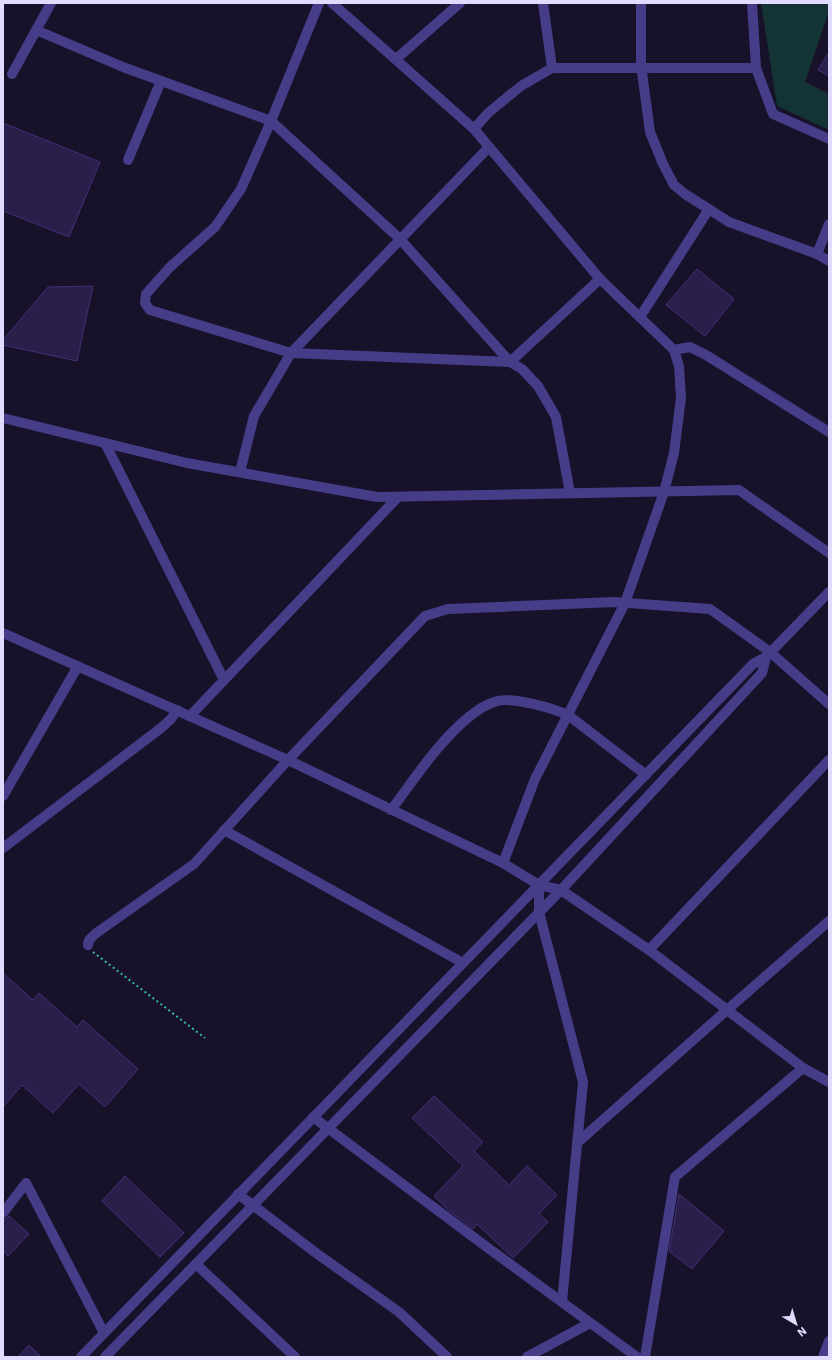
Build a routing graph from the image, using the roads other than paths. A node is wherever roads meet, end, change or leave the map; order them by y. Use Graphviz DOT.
graph roads {
  1 [pos="50,3"];
  2 [pos="319,3"];
  3 [pos="332,3"];
  4 [pos="460,3"];
  5 [pos="543,3"];
  6 [pos="641,3"];
  7 [pos="752,3"];
  8 [pos="36,30"];
  9 [pos="396,59"];
  10 [pos="552,68"];
  11 [pos="642,68"];
  12 [pos="756,68"];
  13 [pos="12,74"];
  14 [pos="160,81"];
  15 [pos="271,121"];
  16 [pos="474,129"];
  17 [pos="829,139"];
  18 [pos="489,147"];
  19 [pos="128,160"];
  20 [pos="709,209"];
  21 [pos="829,224"];
  22 [pos="400,239"];
  23 [pos="817,254"];
  24 [pos="829,261"];
  25 [pos="600,279"];
  26 [pos="640,317"];
  27 [pos="674,350"];
  28 [pos="291,353"];
  29 [pos="510,362"];
  30 [pos="3,418"];
  31 [pos="829,432"];
  32 [pos="105,443"];
  33 [pos="240,472"];
  34 [pos="664,492"];
  35 [pos="570,493"];
  36 [pos="398,497"];
  37 [pos="829,553"];
  38 [pos="829,592"];
  39 [pos="625,603"];
  40 [pos="3,633"];
  41 [pos="768,655"];
  42 [pos="78,666"];
  43 [pos="224,680"];
  44 [pos="829,704"];
  45 [pos="177,710"];
  46 [pos="568,715"];
  47 [pos="190,716"];
  48 [pos="288,760"];
  49 [pos="829,760"];
  50 [pos="646,775"];
  51 [pos="3,796"];
  52 [pos="391,810"];
  53 [pos="224,830"];
  54 [pos="3,848"];
  55 [pos="503,863"];
  56 [pos="539,884"];
  57 [pos="561,890"];
  58 [pos="539,912"];
  59 [pos="829,921"];
  60 [pos="88,945"];
  61 [pos="649,950"];
  62 [pos="463,963"];
  63 [pos="727,1010"];
  64 [pos="803,1068"];
  65 [pos="829,1082"];
  66 [pos="313,1117"];
  67 [pos="328,1128"];
  68 [pos="577,1143"];
  69 [pos="238,1194"];
  70 [pos="253,1206"];
  71 [pos="3,1213"];
  72 [pos="196,1264"];
  73 [pos="562,1302"];
  74 [pos="590,1323"];
  75 [pos="104,1333"];
  76 [pos="829,1341"];
  77 [pos="81,1357"];
  78 [pos="105,1357"];
  79 [pos="295,1357"];
  80 [pos="447,1357"];
  81 [pos="527,1357"];
  82 [pos="637,1357"];
  83 [pos="645,1357"];
  84 [pos="823,1357"];
  1 -- 8 [label="street"];
  2 -- 15 [label="street"];
  3 -- 9 [label="street"];
  4 -- 9 [label="street"];
  5 -- 10 [label="street"];
  6 -- 11 [label="street"];
  7 -- 12 [label="street"];
  8 -- 13 [label="street"];
  8 -- 14 [label="street"];
  9 -- 16 [label="street"];
  10 -- 11 [label="street"];
  10 -- 16 [label="street"];
  11 -- 12 [label="street"];
  11 -- 20 [label="street"];
  12 -- 17 [label="street"];
  14 -- 15 [label="street"];
  14 -- 19 [label="street"];
  15 -- 22 [label="street"];
  15 -- 28 [label="street"];
  16 -- 18 [label="street"];
  18 -- 22 [label="street"];
  18 -- 25 [label="street"];
  20 -- 23 [label="street"];
  20 -- 26 [label="street"];
  21 -- 23 [label="street"];
  22 -- 28 [label="street"];
  22 -- 29 [label="street"];
  23 -- 24 [label="street"];
  25 -- 26 [label="street"];
  25 -- 29 [label="street"];
  26 -- 27 [label="street"];
  27 -- 31 [label="street"];
  27 -- 34 [label="street"];
  28 -- 29 [label="street"];
  28 -- 33 [label="street"];
  29 -- 35 [label="street"];
  30 -- 32 [label="street"];
  32 -- 33 [label="street"];
  32 -- 43 [label="street"];
  33 -- 36 [label="street"];
  34 -- 35 [label="street"];
  34 -- 37 [label="street"];
  34 -- 39 [label="street"];
  35 -- 36 [label="street"];
  36 -- 43 [label="street"];
  38 -- 41 [label="street"];
  39 -- 41 [label="street"];
  39 -- 46 [label="street"];
  39 -- 48 [label="street"];
  40 -- 42 [label="street"];
  41 -- 44 [label="street"];
  41 -- 50 [label="street"];
  41 -- 57 [label="street"];
  42 -- 45 [label="street"];
  42 -- 51 [label="street"];
  43 -- 47 [label="street"];
  45 -- 47 [label="street"];
  45 -- 54 [label="street"];
  46 -- 50 [label="street"];
  46 -- 52 [label="street"];
  46 -- 55 [label="street"];
  47 -- 48 [label="street"];
  48 -- 52 [label="street"];
  48 -- 53 [label="street"];
  49 -- 61 [label="street"];
  50 -- 56 [label="street"];
  52 -- 55 [label="street"];
  53 -- 60 [label="street"];
  53 -- 62 [label="street"];
  55 -- 56 [label="street"];
  56 -- 57 [label="street"];
  56 -- 58 [label="street"];
  56 -- 62 [label="street"];
  57 -- 58 [label="street"];
  57 -- 61 [label="street"];
  58 -- 67 [label="street"];
  58 -- 68 [label="street"];
  59 -- 63 [label="street"];
  61 -- 63 [label="street"];
  62 -- 66 [label="street"];
  63 -- 64 [label="street"];
  63 -- 68 [label="street"];
  64 -- 65 [label="street"];
  64 -- 83 [label="street"];
  66 -- 67 [label="street"];
  66 -- 69 [label="street"];
  67 -- 70 [label="street"];
  67 -- 73 [label="street"];
  68 -- 73 [label="street"];
  69 -- 70 [label="street"];
  69 -- 75 [label="street"];
  70 -- 72 [label="street"];
  70 -- 80 [label="street"];
  71 -- 75 [label="street"];
  72 -- 78 [label="street"];
  72 -- 79 [label="street"];
  73 -- 74 [label="street"];
  74 -- 81 [label="street"];
  74 -- 82 [label="street"];
  75 -- 77 [label="street"];
  76 -- 84 [label="street"];
}
